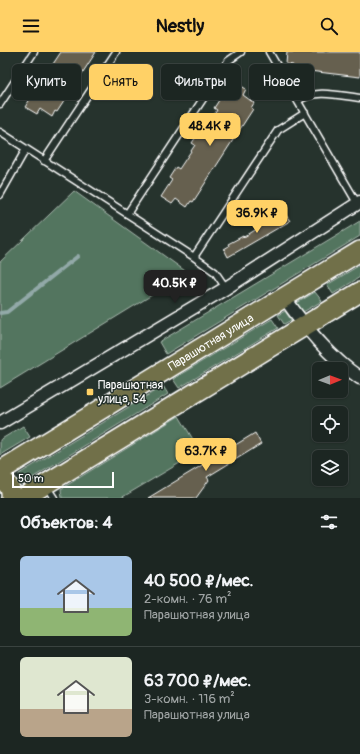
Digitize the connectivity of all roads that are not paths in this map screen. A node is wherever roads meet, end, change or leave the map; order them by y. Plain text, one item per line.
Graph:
1 (34, 52) edge
2 (116, 52) edge
3 (241, 52) edge
4 (269, 52) edge
5 (360, 98) edge
6 (298, 101) junction
7 (0, 104) edge
8 (305, 113) junction
9 (0, 132) edge
10 (26, 149) junction
11 (44, 161) junction
12 (0, 195) edge
13 (359, 202) edge
14 (127, 214) junction
15 (360, 251) edge
16 (194, 257) junction
17 (226, 288) junction
18 (360, 292) edge
19 (284, 298) junction
20 (304, 325) junction
21 (360, 378) edge
22 (0, 423) edge
23 (0, 471) edge
24 (0, 480) edge
25 (49, 491) edge
26 (11, 498) edge
27 (23, 498) edge

1 - 7 lane
2 - 11 lane
3 - 14 lane
4 - 6 lane
5 - 6 lane
6 - 8 lane
8 - 13 lane
8 - 16 lane
9 - 10 lane
10 - 11 lane
10 - 12 lane
11 - 14 lane
13 - 17 street
14 - 16 lane
15 - 19 main road, Парашютная улица
16 - 17 lane
17 - 22 street
18 - 20 main road
19 - 20 street
19 - 23 main road, Парашютная улица
20 - 21 street
20 - 25 main road
24 - 26 main road
25 - 27 main road

